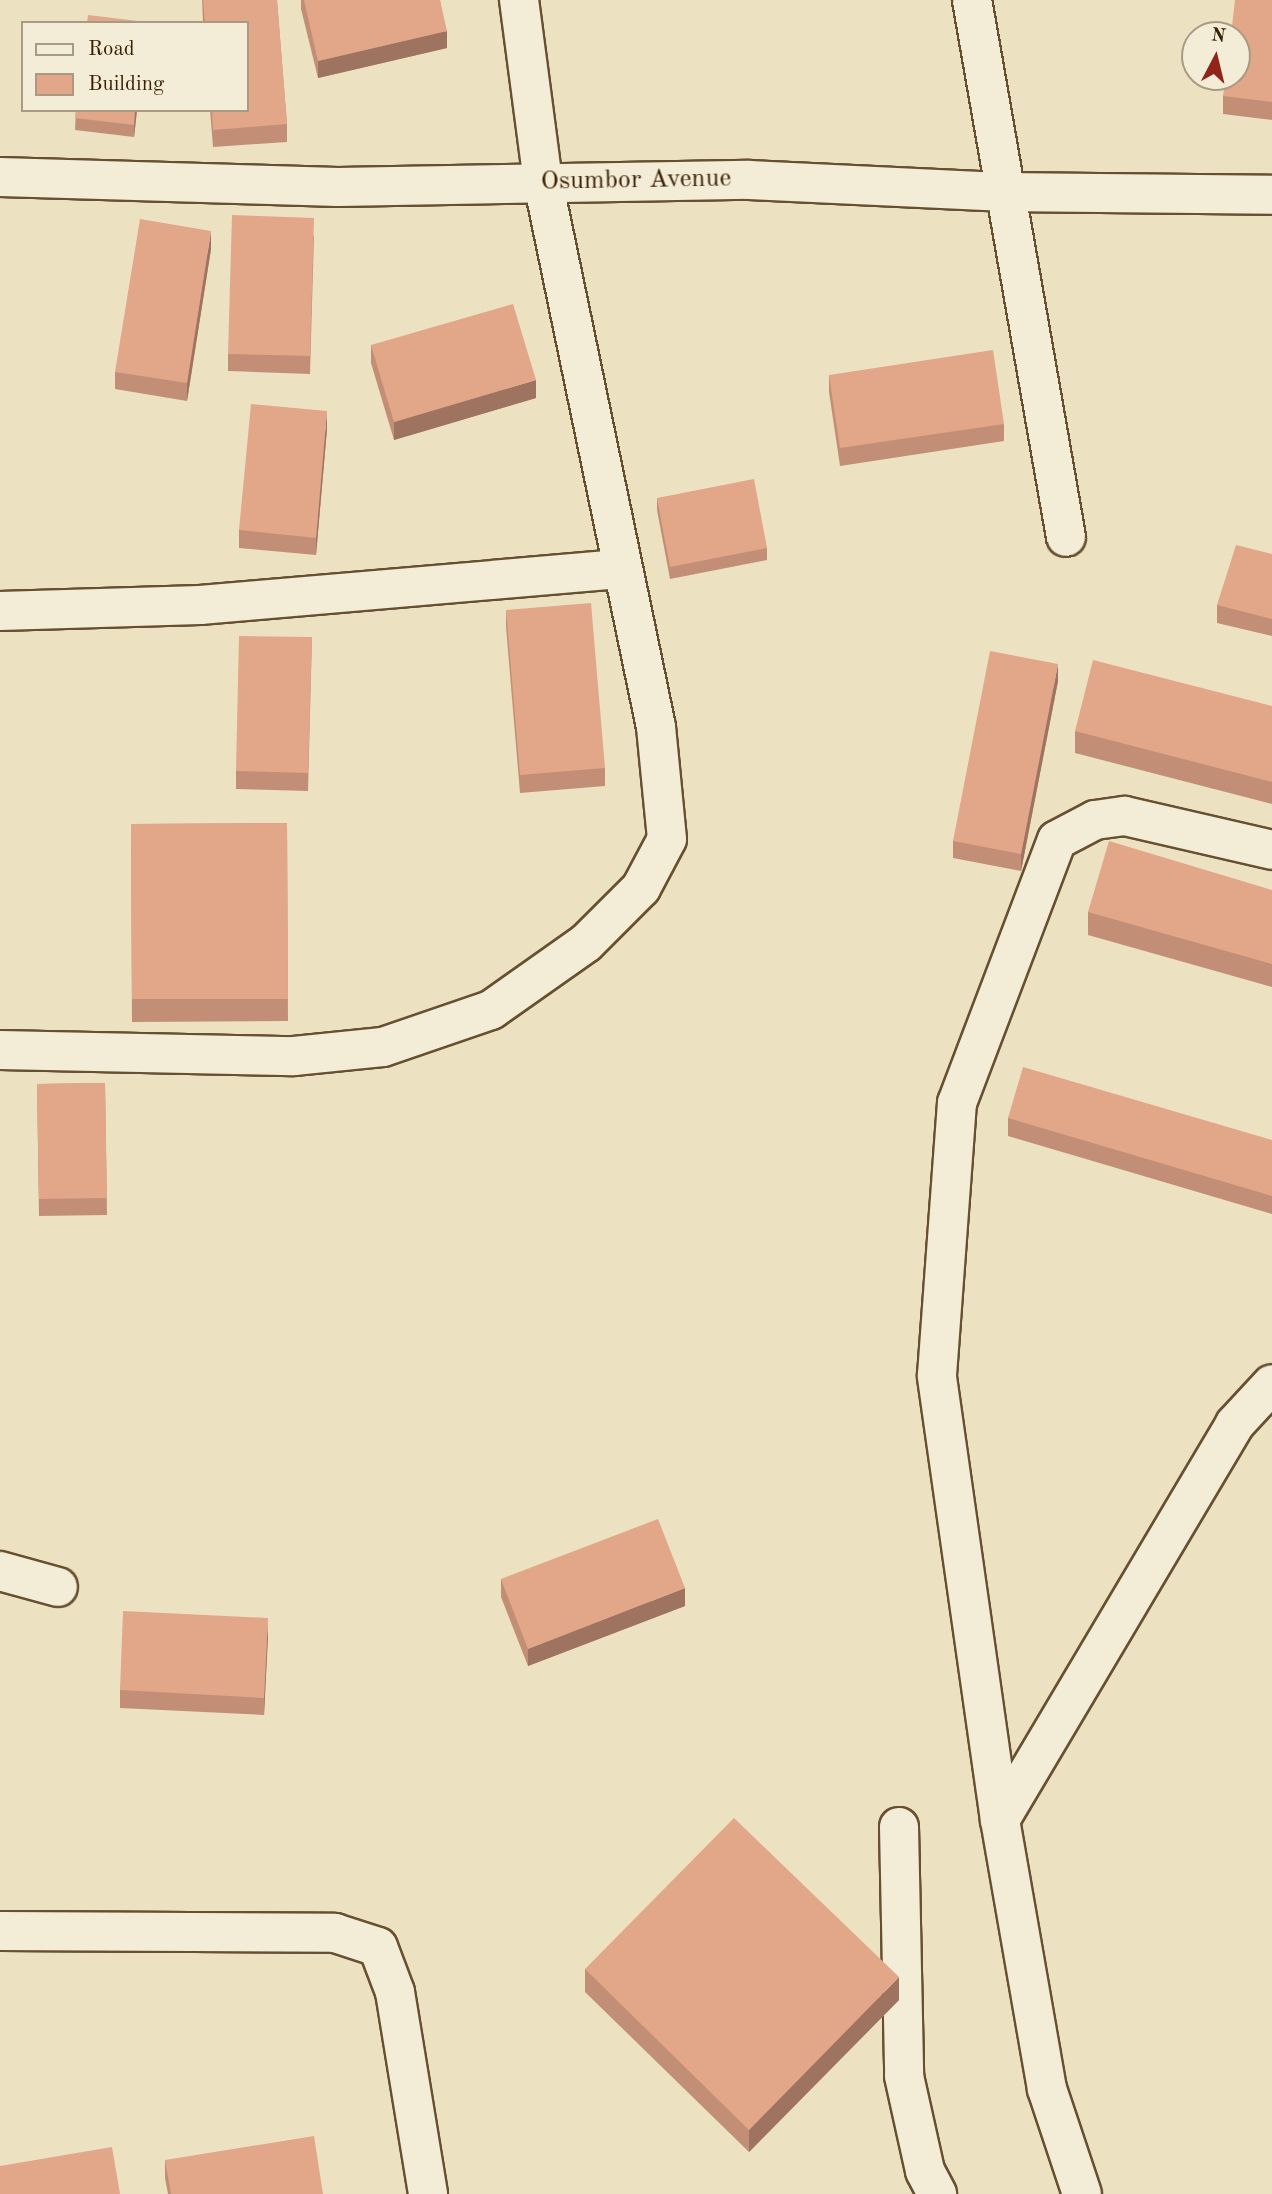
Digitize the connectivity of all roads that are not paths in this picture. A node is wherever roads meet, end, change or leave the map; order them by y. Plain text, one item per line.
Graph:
1 (520, 0) edge
2 (972, 0) edge
3 (0, 177) edge
4 (543, 182) junction
5 (1001, 192) junction
6 (1272, 195) edge
7 (1066, 537) dead end
8 (619, 569) junction
9 (0, 611) edge
10 (1272, 850) edge
11 (0, 1051) edge
12 (1272, 1384) edge
13 (0, 1571) edge
14 (58, 1587) dead end
15 (1000, 1820) junction
16 (899, 1827) dead end
17 (0, 1931) edge
18 (428, 2194) edge
19 (937, 2194) edge
20 (1082, 2194) edge

1 - 4 street
2 - 5 street
3 - 4 street, Osumbor Avenue
4 - 5 street, Osumbor Avenue
4 - 8 street
5 - 6 street, Osumbor Avenue
5 - 7 street
8 - 9 street
8 - 11 street
10 - 15 street
12 - 15 street
13 - 14 street
15 - 20 street
16 - 19 street
17 - 18 street

